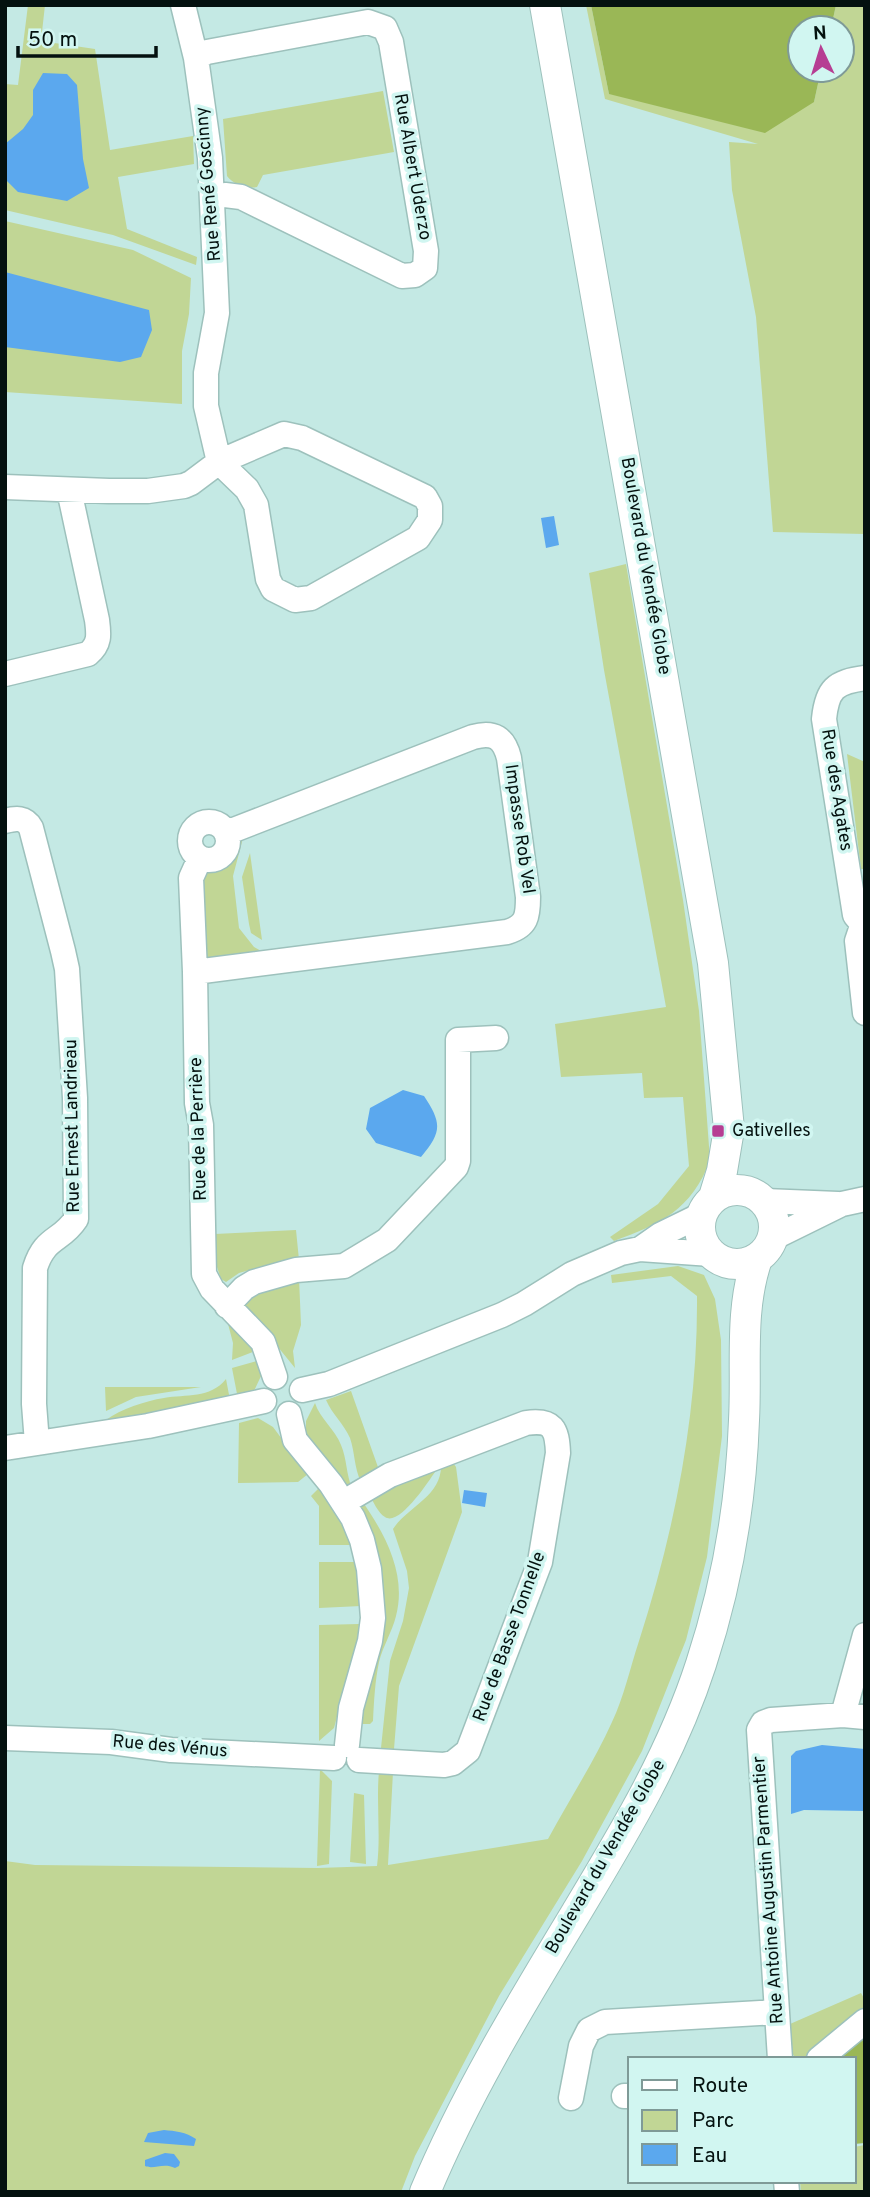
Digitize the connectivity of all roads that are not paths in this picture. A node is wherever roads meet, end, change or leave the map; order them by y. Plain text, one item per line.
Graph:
1 (183, 5) edge
2 (545, 5) edge
3 (196, 58) junction
4 (213, 197) junction
5 (219, 461) junction
6 (5, 487) edge
7 (69, 490) junction
8 (5, 674) edge
9 (865, 678) edge
10 (5, 821) edge
11 (200, 858) joint
12 (863, 926) edge
13 (195, 972) junction
14 (865, 1013) edge
15 (496, 1038) dead end
16 (729, 1129) junction
17 (760, 1197) junction
18 (853, 1201) edge
19 (707, 1206) junction
20 (765, 1248) junction
21 (640, 1249) junction
22 (715, 1257) junction
23 (227, 1306) junction
24 (744, 1335) junction
25 (275, 1377) junction
26 (302, 1390) junction
27 (264, 1401) junction
28 (289, 1414) junction
29 (37, 1443) junction
30 (5, 1448) edge
31 (344, 1502) junction
32 (865, 1635) edge
33 (854, 1716) edge
34 (5, 1738) edge
35 (347, 1748) junction
36 (777, 2012) junction
37 (865, 2021) edge
38 (780, 2057) edge
39 (821, 2057) edge
40 (571, 2098) dead end
41 (425, 2192) edge

1 - 3 street, Rue René Goscinny
2 - 16 main road, Boulevard du Vendée Globe
3 - 4 street, Rue René Goscinny
3 - 4 street, Rue Albert Uderzo
4 - 5 street, Rue René Goscinny
5 - 5 street
5 - 7 street
6 - 7 street
7 - 8 street
9 - 12 street, Rue des Agates
10 - 29 street, Rue Ernest Landrieau
11 - 13 street, Rue de la Perrière
11 - 13 street, Impasse Rob Vel
12 - 14 street, Rue des Agates
13 - 23 street, Rue de la Perrière
15 - 23 street
16 - 17 main road, Boulevard du Vendée Globe
16 - 19 main road, Boulevard du Vendée Globe
17 - 18 street
17 - 19 main road
17 - 20 main road
18 - 20 street
19 - 21 street
19 - 22 main road
20 - 22 main road
20 - 24 main road, Boulevard du Vendée Globe
21 - 22 street
21 - 26 street
22 - 24 main road, Boulevard du Vendée Globe
23 - 25 street, Rue de la Perrière
24 - 41 main road, Boulevard du Vendée Globe
25 - 26 street
25 - 27 street
26 - 28 street
27 - 28 street
27 - 29 street
28 - 31 street
29 - 30 street
31 - 35 street
31 - 35 street, Rue de Basse Tonnelle
32 - 33 street
33 - 36 street, Rue Antoine Augustin Parmentier
34 - 35 street, Rue des Vénus
36 - 38 street, Rue Antoine Augustin Parmentier
36 - 40 street
37 - 39 street

